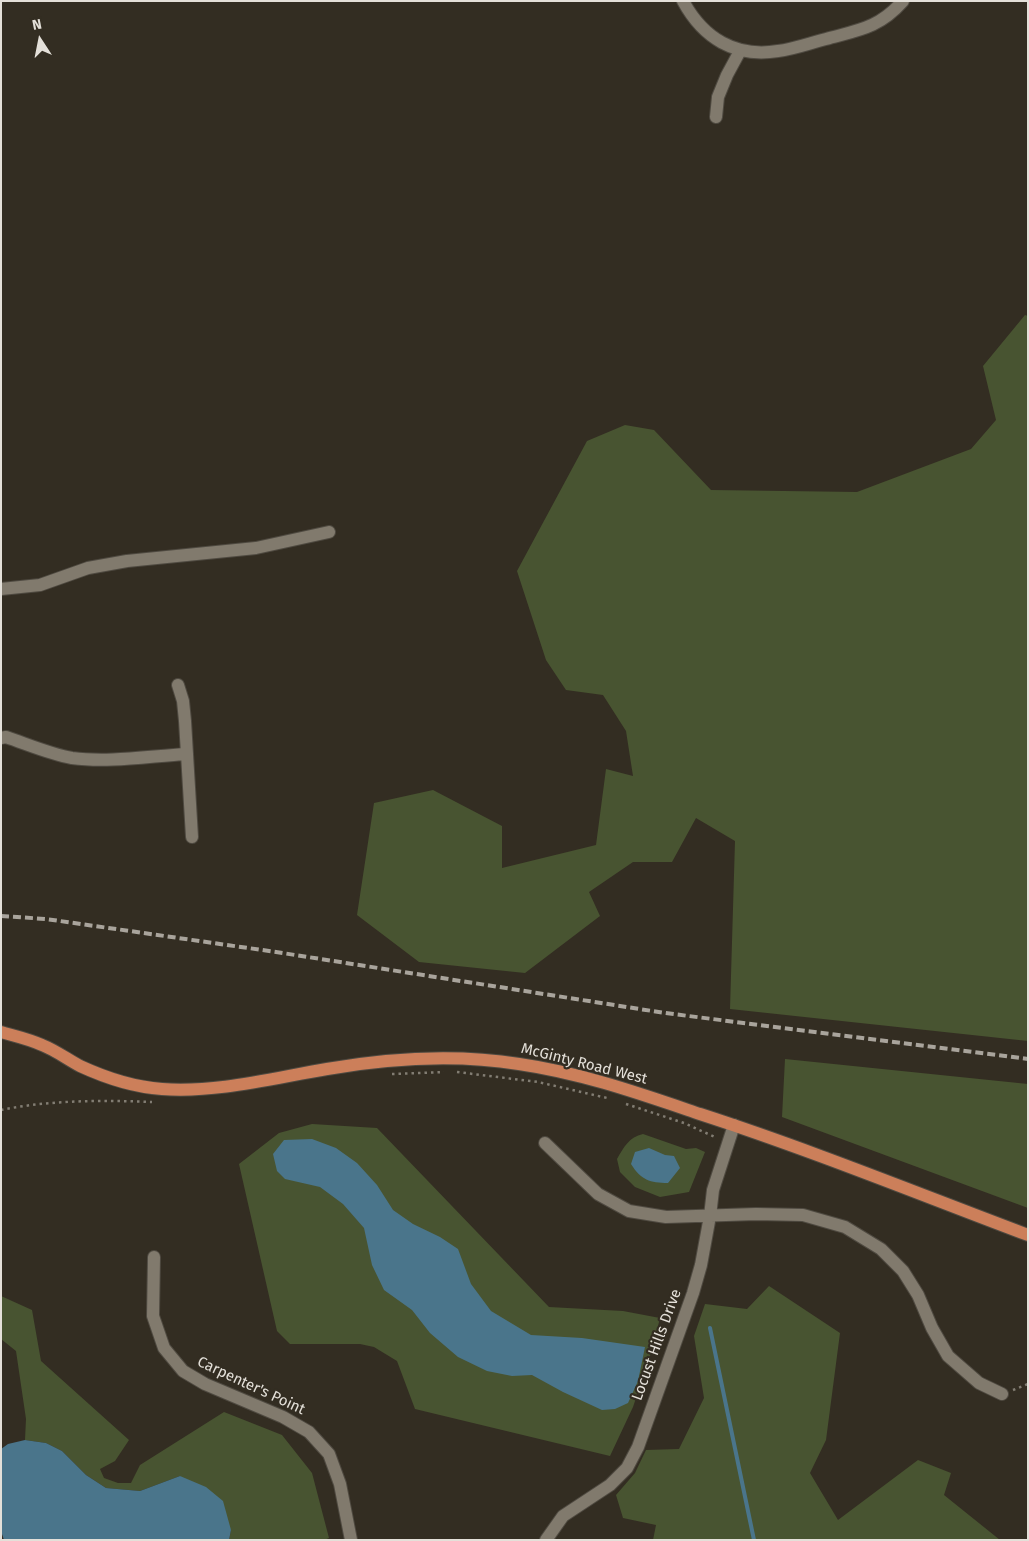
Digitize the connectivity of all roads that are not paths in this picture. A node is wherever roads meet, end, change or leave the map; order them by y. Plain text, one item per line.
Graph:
1 (683, 1) edge
2 (903, 1) edge
3 (740, 50) junction
4 (716, 116) dead end
5 (329, 532) dead end
6 (1, 589) edge
7 (178, 685) dead end
8 (1, 738) edge
9 (187, 754) junction
10 (192, 837) dead end
11 (1, 1032) edge
12 (734, 1125) junction
13 (544, 1143) dead end
14 (710, 1216) junction
15 (1028, 1235) edge
16 (154, 1257) dead end
17 (1002, 1394) road end
18 (351, 1540) edge
19 (546, 1540) edge

1 - 3 street
2 - 3 street
3 - 4 street
5 - 6 street
7 - 9 street
8 - 9 street
9 - 10 street
11 - 12 main road, McGinty Road West
12 - 14 street, Locust Hills Drive
12 - 15 main road, McGinty Road West
13 - 14 street
14 - 17 street
14 - 19 street, Locust Hills Drive
16 - 18 street, Carpenter's Point

